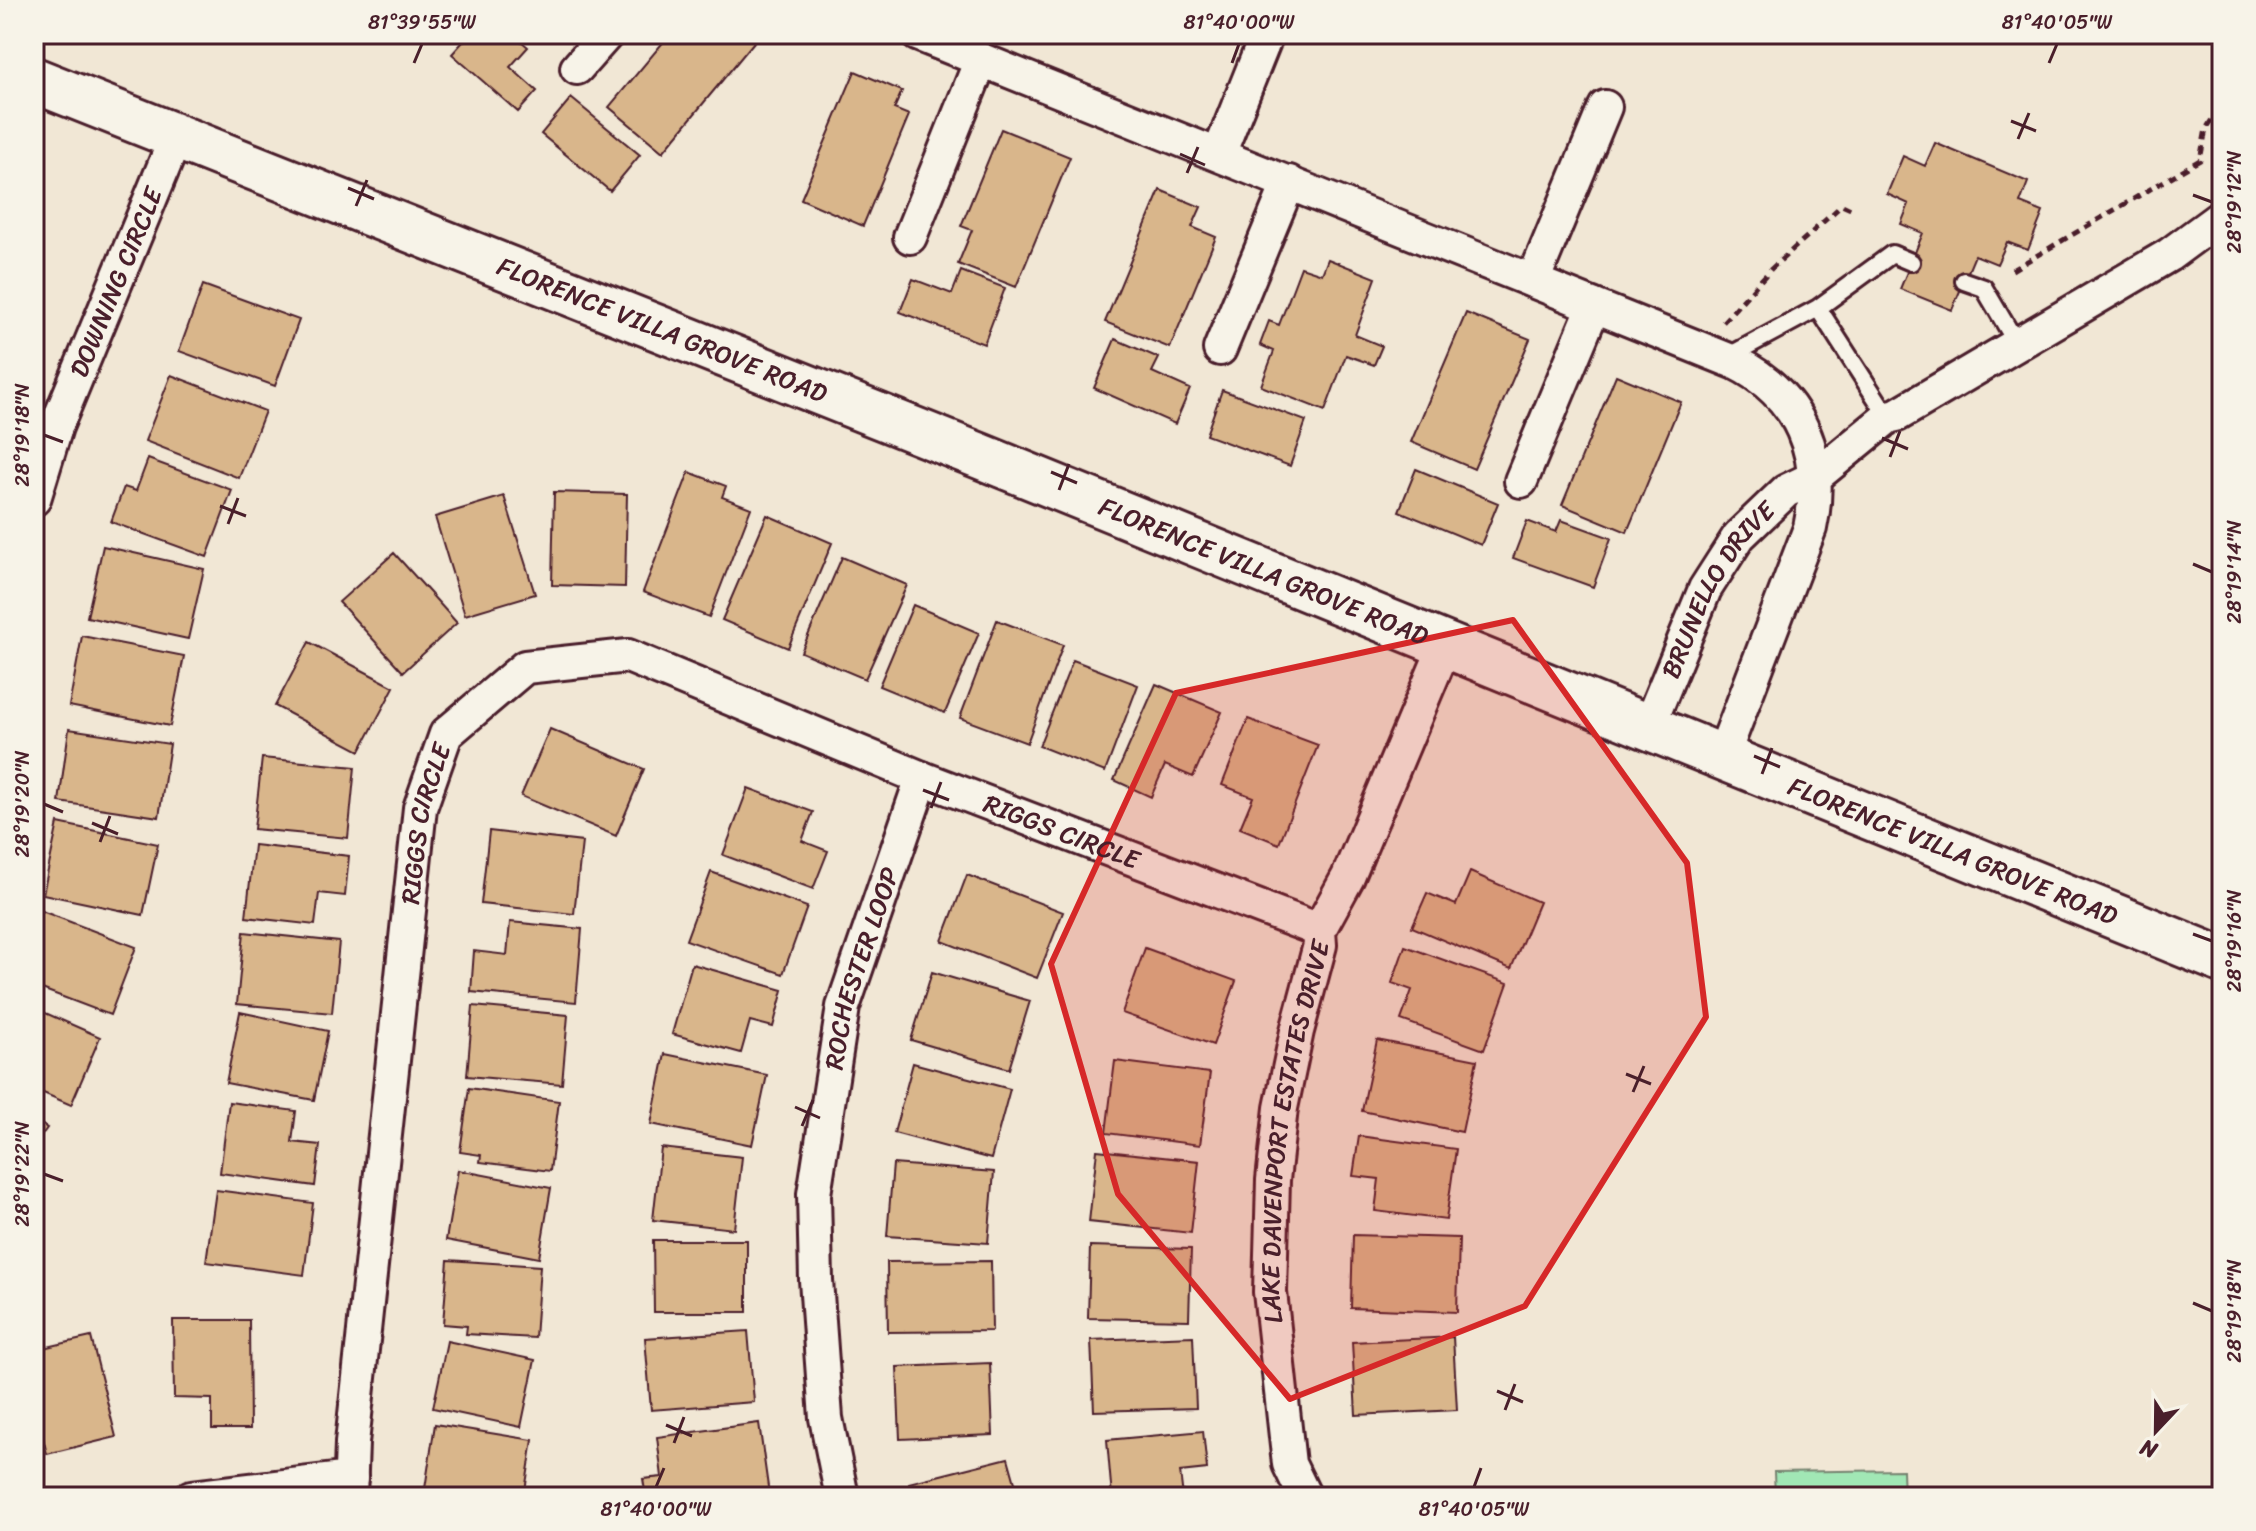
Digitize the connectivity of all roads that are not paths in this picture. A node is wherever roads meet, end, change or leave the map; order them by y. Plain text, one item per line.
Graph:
1 (607, 34) edge
2 (917, 34) edge
3 (1267, 34) edge
4 (981, 60) junction
5 (577, 68) dead end
6 (34, 80) edge
7 (1605, 107) dead end
8 (176, 137) junction
9 (1219, 154) junction
10 (1289, 182) junction
11 (2222, 216) edge
12 (910, 237) dead end
13 (1911, 262) dead end
14 (1533, 281) junction
15 (1964, 281) dead end
16 (1594, 306) junction
17 (1818, 308) junction
18 (2017, 344) junction
19 (1220, 349) dead end
20 (1725, 359) junction
21 (1888, 417) junction
22 (45, 423) edge
23 (1815, 477) junction
24 (1521, 481) dead end
25 (34, 499) edge
26 (1445, 646) junction
27 (1648, 728) junction
28 (1722, 758) junction
29 (922, 778) junction
30 (1319, 930) junction
31 (2222, 960) edge
32 (350, 1487) edge
33 (191, 1497) edge
34 (842, 1497) edge
35 (1305, 1497) edge

1 - 5 street
2 - 4 street, BRUNELLO DRIVE
3 - 9 street
4 - 9 street, BRUNELLO DRIVE
4 - 12 street
6 - 8 street, FLORENCE VILLA GROVE ROAD
7 - 14 street
8 - 22 street, DOWNING CIRCLE
8 - 26 street, FLORENCE VILLA GROVE ROAD
9 - 10 street, BRUNELLO DRIVE
10 - 14 street, BRUNELLO DRIVE
10 - 19 street
11 - 18 street
13 - 17 lane
14 - 16 street, BRUNELLO DRIVE
15 - 18 lane
16 - 20 street, BRUNELLO DRIVE
16 - 24 street
17 - 20 lane
17 - 21 lane
18 - 21 street
20 - 23 street, BRUNELLO DRIVE
21 - 23 street
22 - 25 street, DOWNING CIRCLE
23 - 27 street, BRUNELLO DRIVE
23 - 28 street, BRUNELLO DRIVE
26 - 27 street, FLORENCE VILLA GROVE ROAD
26 - 30 street, LAKE DAVENPORT ESTATES DRIVE
27 - 28 street, FLORENCE VILLA GROVE ROAD
28 - 31 street, FLORENCE VILLA GROVE ROAD
29 - 30 street, RIGGS CIRCLE
29 - 32 street, RIGGS CIRCLE
29 - 34 street, ROCHESTER LOOP
30 - 35 street, LAKE DAVENPORT ESTATES DRIVE
32 - 33 street, RIGGS CIRCLE

